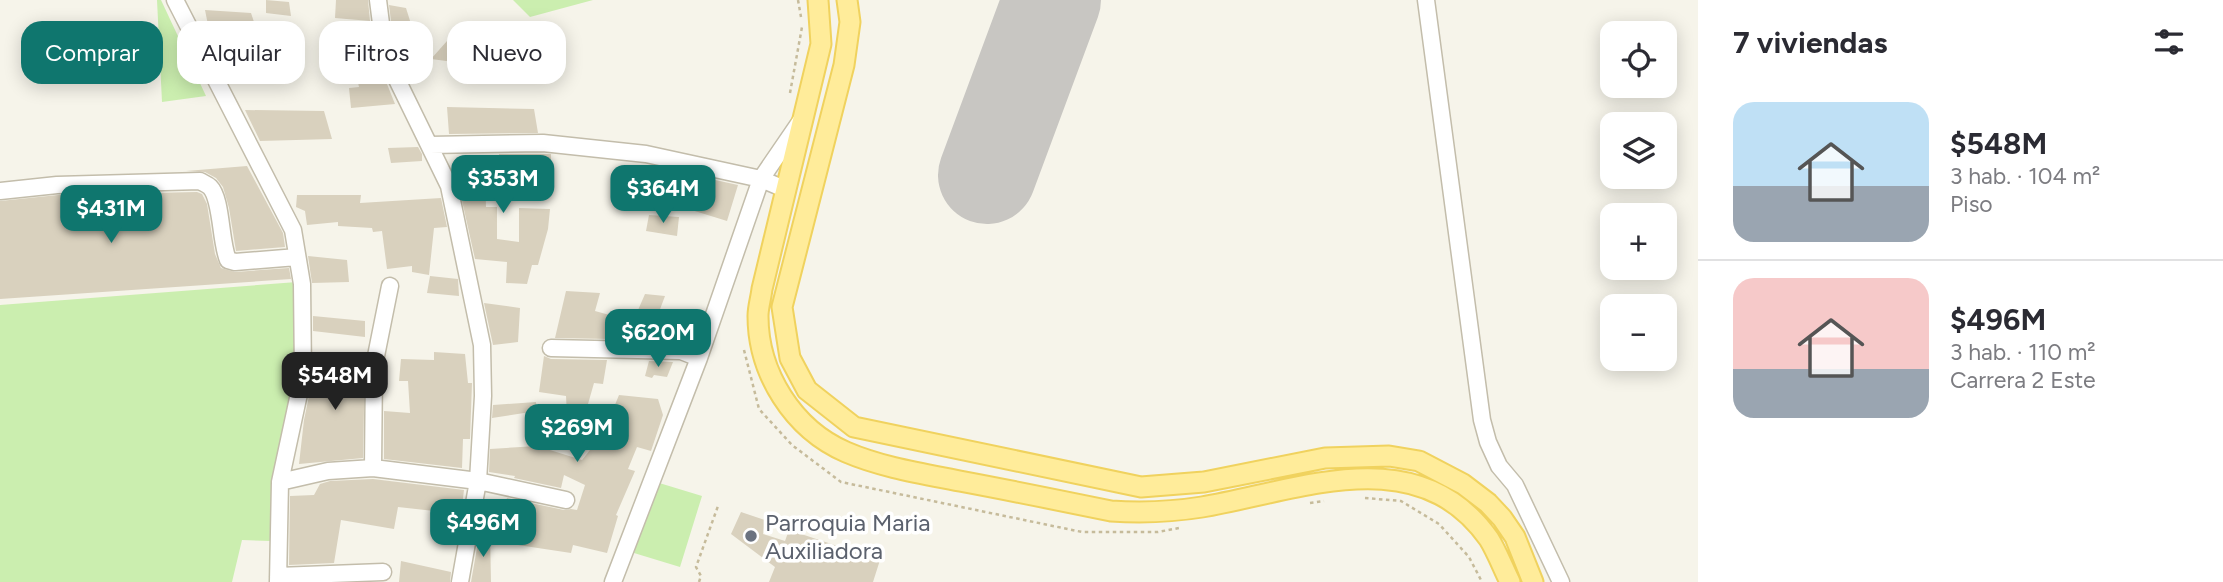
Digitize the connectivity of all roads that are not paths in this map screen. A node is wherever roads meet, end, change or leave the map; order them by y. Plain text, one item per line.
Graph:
1 (175, 0) edge
2 (378, 0) edge
3 (818, 0) edge
4 (847, 0) edge
5 (1426, 0) edge
6 (804, 116) junction
7 (430, 145) junction
8 (761, 179) junction
9 (787, 190) junction
10 (0, 191) edge
11 (297, 257) junction
12 (390, 286) dead end
13 (551, 348) dead end
14 (699, 358) junction
15 (373, 468) junction
16 (478, 481) junction
17 (280, 482) junction
18 (566, 500) dead end
19 (383, 572) dead end
20 (278, 579) edge
21 (460, 582) edge
22 (613, 582) edge
23 (1510, 582) edge
24 (1533, 582) edge
25 (1561, 582) edge

1 - 11 street
2 - 7 street
3 - 6 main road
4 - 24 main road
5 - 25 street
6 - 8 street
6 - 9 main road
7 - 8 street
7 - 16 street
8 - 9 street
8 - 14 street
9 - 23 main road
10 - 11 street
11 - 17 street
12 - 15 street
13 - 14 street
14 - 22 street
15 - 16 street
15 - 17 street
16 - 18 street
16 - 21 street
17 - 20 street
19 - 20 street

